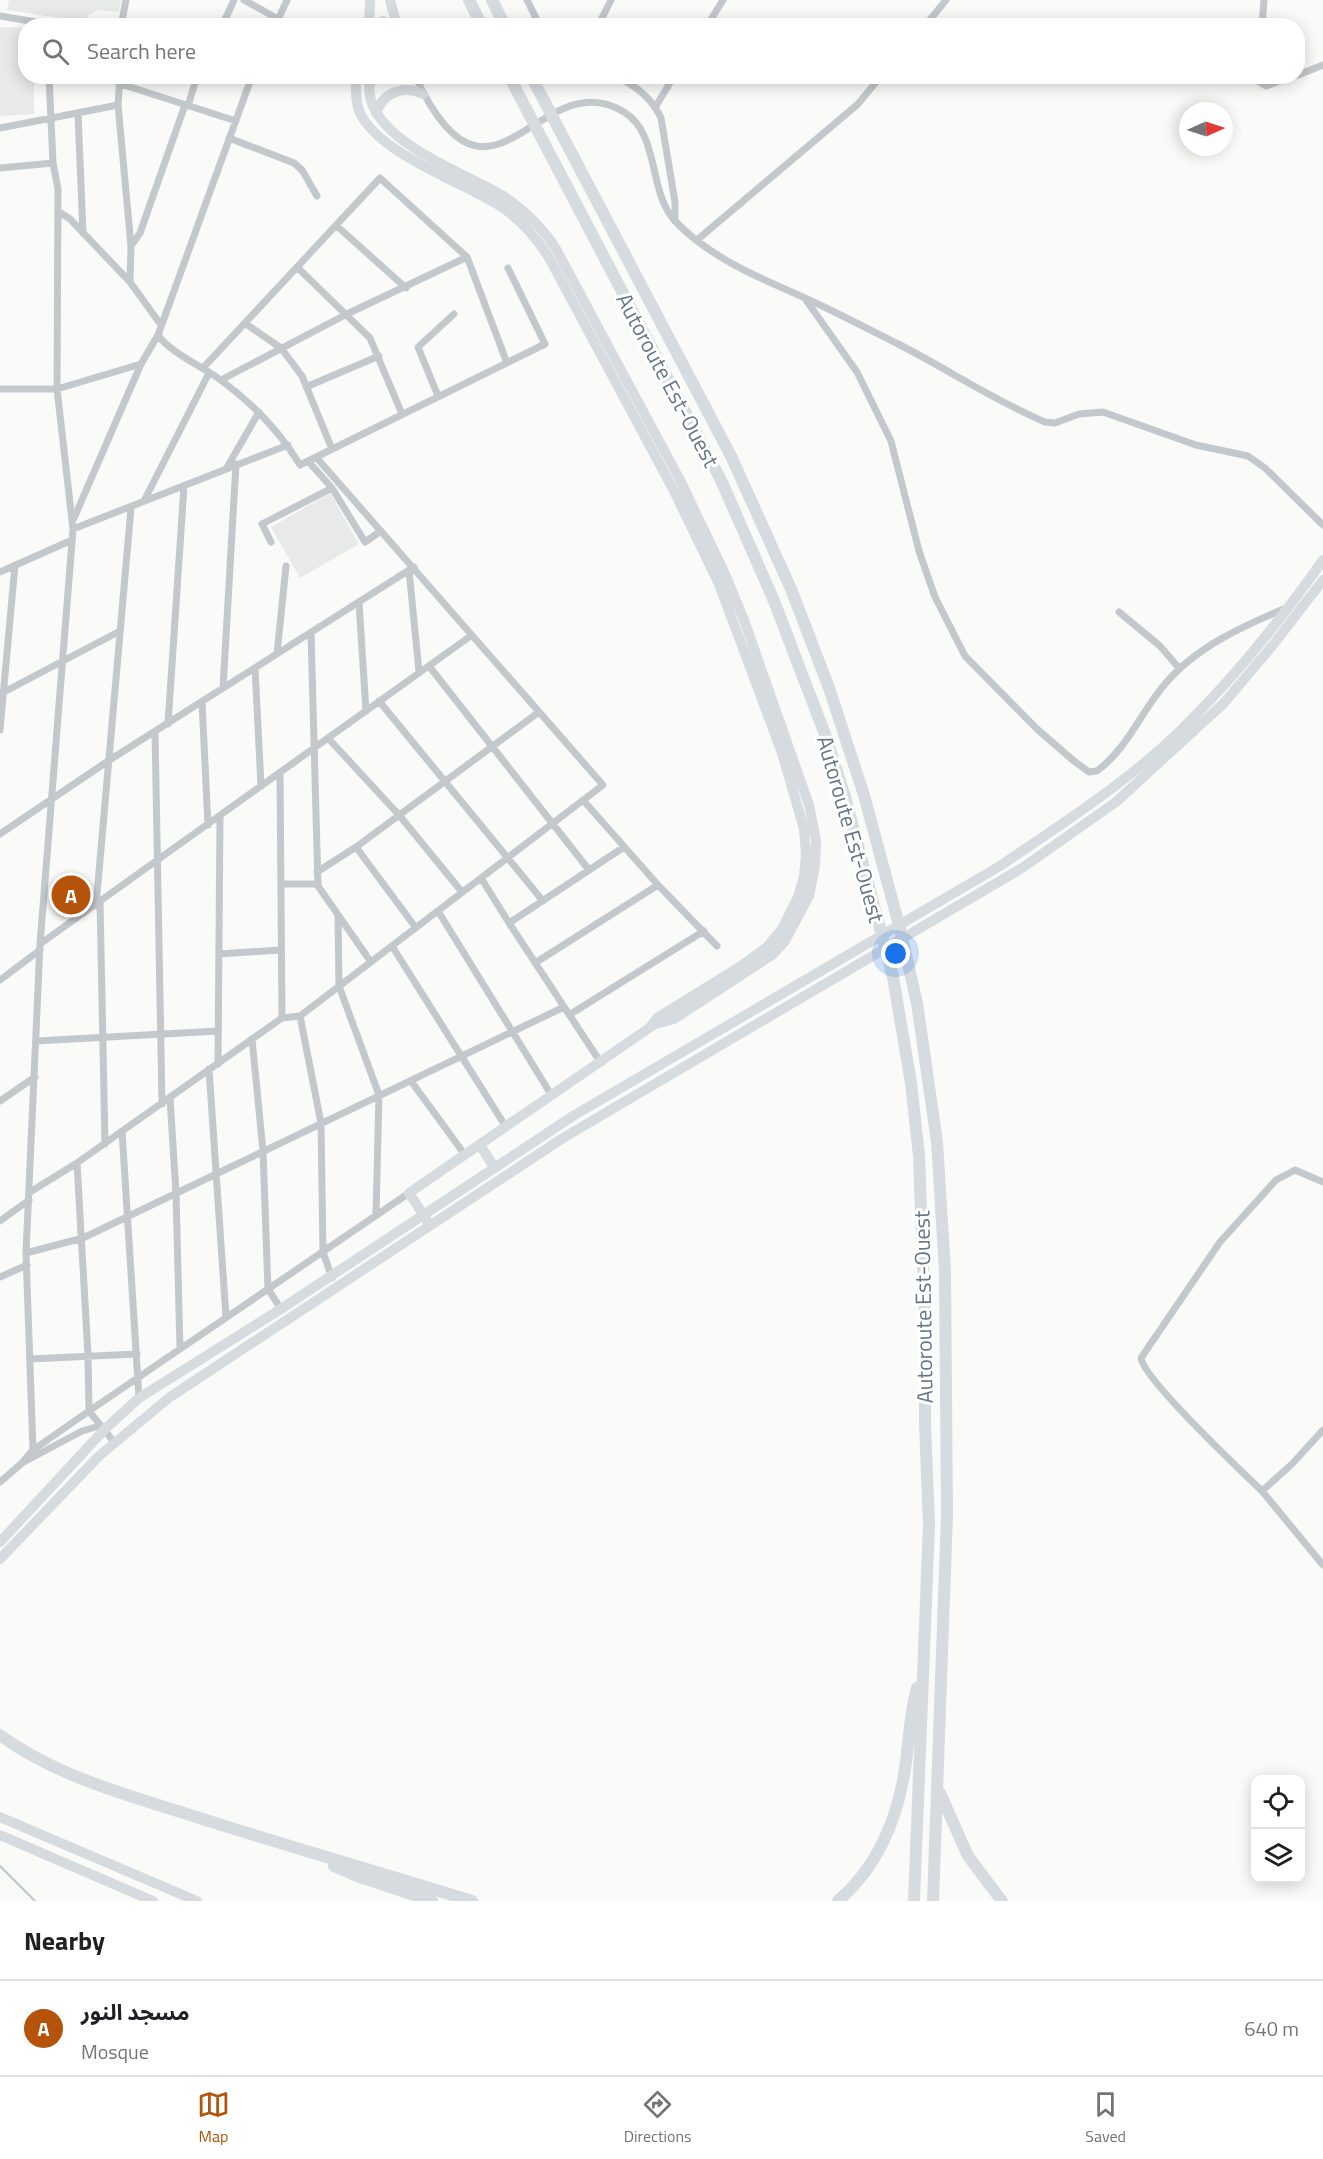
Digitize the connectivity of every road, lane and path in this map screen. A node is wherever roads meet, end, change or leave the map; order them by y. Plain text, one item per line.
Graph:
1 (126, 0) edge
2 (234, 0) edge
3 (244, 0) edge
4 (287, 0) edge
5 (370, 0) edge
6 (390, 0) edge
7 (469, 0) edge
8 (492, 0) edge
9 (526, 0) edge
10 (611, 0) edge
11 (723, 0) edge
12 (946, 0) edge
13 (1264, 0) edge
14 (0, 16) edge
15 (122, 18) edge
16 (226, 18) edge
17 (270, 18) edge
18 (278, 18) edge
19 (370, 18) edge
20 (394, 18) edge
21 (478, 18) edge
22 (501, 18) edge
23 (536, 18) edge
24 (602, 18) edge
25 (712, 18) edge
26 (931, 18) edge
27 (1263, 18) edge
28 (18, 19) edge
29 (1323, 65) edge
30 (1305, 72) edge
31 (49, 84) edge
32 (120, 84) edge
33 (131, 84) edge
34 (194, 84) edge
35 (249, 84) edge
36 (357, 84) edge
37 (370, 84) edge
38 (419, 84) edge
39 (513, 84) edge
40 (535, 84) edge
41 (628, 84) edge
42 (669, 84) edge
43 (874, 84) edge
44 (423, 94) junction
45 (118, 105) junction
46 (187, 105) junction
47 (656, 106) junction
48 (78, 113) junction
49 (376, 113) junction
50 (51, 119) junction
51 (236, 121) junction
52 (0, 128) edge
53 (229, 138) junction
54 (53, 163) junction
55 (0, 168) edge
56 (316, 196) dead end
57 (59, 212) junction
58 (675, 220) junction
59 (337, 226) junction
60 (83, 233) junction
61 (697, 240) junction
62 (131, 246) junction
63 (467, 257) junction
64 (298, 268) junction
65 (508, 268) dead end
66 (130, 282) junction
67 (406, 288) junction
68 (804, 298) junction
69 (347, 314) junction
70 (454, 314) dead end
71 (246, 324) junction
72 (161, 325) junction
73 (158, 336) junction
74 (281, 348) junction
75 (379, 356) junction
76 (507, 363) junction
77 (141, 364) junction
78 (206, 370) junction
79 (221, 380) junction
80 (306, 387) junction
81 (0, 389) edge
82 (57, 389) junction
83 (438, 396) junction
84 (259, 412) junction
85 (402, 414) junction
86 (288, 445) junction
87 (333, 448) junction
88 (316, 457) junction
89 (308, 461) junction
90 (236, 465) junction
91 (226, 469) junction
92 (184, 486) junction
93 (332, 488) junction
94 (145, 499) junction
95 (131, 508) junction
96 (73, 520) junction
97 (1323, 524) edge
98 (73, 529) junction
99 (381, 531) junction
100 (72, 540) junction
101 (271, 542) dead end
102 (1323, 560) edge
103 (15, 566) junction
104 (286, 566) dead end
105 (411, 568) junction
106 (0, 572) edge
107 (1323, 580) edge
108 (359, 602) junction
109 (1290, 607) junction
110 (1119, 612) dead end
111 (120, 631) junction
112 (310, 633) junction
113 (472, 634) junction
114 (277, 654) junction
115 (64, 659) junction
116 (429, 666) junction
117 (255, 668) junction
118 (1179, 668) junction
119 (420, 672) junction
120 (223, 688) junction
121 (2, 693) edge
122 (380, 701) junction
123 (202, 702) junction
124 (366, 711) junction
125 (539, 712) junction
126 (168, 724) junction
127 (0, 730) edge
128 (155, 732) junction
129 (328, 738) junction
130 (493, 746) junction
131 (314, 749) junction
132 (108, 761) junction
133 (280, 773) junction
134 (447, 780) junction
135 (261, 786) junction
136 (52, 798) junction
137 (583, 800) junction
138 (220, 816) junction
139 (399, 816) junction
140 (553, 823) junction
141 (208, 825) junction
142 (0, 834) edge
143 (356, 847) junction
144 (624, 847) junction
145 (508, 857) junction
146 (159, 860) junction
147 (590, 870) junction
148 (317, 872) junction
149 (481, 878) junction
150 (282, 884) junction
151 (318, 884) junction
152 (658, 885) junction
153 (462, 892) junction
154 (543, 901) junction
155 (98, 904) junction
156 (438, 911) junction
157 (338, 917) junction
158 (509, 923) junction
159 (416, 928) junction
160 (704, 931) junction
161 (392, 946) junction
162 (717, 946) dead end
163 (40, 947) junction
164 (280, 950) junction
165 (219, 954) junction
166 (851, 960) junction
167 (371, 962) junction
168 (535, 963) junction
169 (0, 980) edge
170 (339, 986) junction
171 (564, 1007) junction
172 (569, 1015) junction
173 (300, 1016) junction
174 (282, 1018) junction
175 (650, 1029) junction
176 (218, 1031) junction
177 (513, 1032) junction
178 (161, 1033) junction
179 (102, 1036) junction
180 (252, 1039) junction
181 (36, 1041) junction
182 (460, 1057) junction
183 (601, 1063) junction
184 (218, 1064) junction
185 (209, 1070) junction
186 (35, 1077) junction
187 (411, 1081) junction
188 (379, 1095) junction
189 (552, 1096) junction
190 (170, 1098) junction
191 (0, 1101) edge
192 (162, 1104) junction
193 (321, 1123) junction
194 (506, 1128) junction
195 (122, 1131) junction
196 (105, 1143) junction
197 (480, 1145) junction
198 (263, 1151) junction
199 (465, 1155) junction
200 (77, 1163) junction
201 (494, 1167) junction
202 (216, 1174) junction
203 (1323, 1182) edge
204 (30, 1192) junction
205 (176, 1193) junction
206 (409, 1193) junction
207 (29, 1200) junction
208 (423, 1214) junction
209 (376, 1215) junction
210 (128, 1216) junction
211 (0, 1221) edge
212 (430, 1225) junction
213 (83, 1238) junction
214 (323, 1252) junction
215 (27, 1253) junction
216 (27, 1265) junction
217 (332, 1276) junction
218 (0, 1278) edge
219 (268, 1288) junction
220 (336, 1289) junction
221 (281, 1309) junction
222 (226, 1317) junction
223 (260, 1322) junction
224 (267, 1333) junction
225 (180, 1349) junction
226 (136, 1354) junction
227 (88, 1355) junction
228 (30, 1359) junction
229 (136, 1378) junction
230 (139, 1398) junction
231 (89, 1411) junction
232 (101, 1428) junction
233 (1323, 1430) edge
234 (114, 1442) junction
235 (33, 1450) junction
236 (21, 1463) junction
237 (0, 1482) edge
238 (1262, 1491) junction
239 (0, 1542) edge
240 (0, 1559) edge
241 (1323, 1565) edge
242 (923, 1667) junction
243 (0, 1735) edge
244 (938, 1786) junction
245 (0, 1817) edge
246 (0, 1835) edge
247 (311, 1855) junction
248 (153, 1901) edge
249 (197, 1901) edge
250 (432, 1901) edge
251 (472, 1901) edge
252 (838, 1901) edge
253 (914, 1901) edge
254 (933, 1901) edge
255 (1002, 1901) edge

1 - 15 street
2 - 16 street
3 - 17 street
4 - 18 street
5 - 19 main road
6 - 20 main road
7 - 21 highway
8 - 22 highway
9 - 23 street
10 - 24 street
11 - 25 street
12 - 26 street
13 - 27 street
14 - 28 street
29 - 30 street
31 - 50 street
32 - 45 street
33 - 46 street
34 - 46 street
35 - 51 street
36 - 175 main road
37 - 49 main road
38 - 44 street
39 - 242 highway, Autoroute Est-Ouest
40 - 244 highway, Autoroute Est-Ouest
41 - 47 street
42 - 47 street
43 - 61 street
44 - 49 main road
44 - 58 street
45 - 48 street
45 - 62 street
46 - 51 street
46 - 62 street
47 - 58 street
48 - 50 street
48 - 60 street
49 - 175 main road
50 - 52 street
50 - 54 street
51 - 53 street
53 - 56 street
53 - 72 street
54 - 55 street
54 - 57 street
57 - 60 street
57 - 82 street
58 - 61 street
59 - 63 street
59 - 64 street
59 - 67 street
60 - 66 street
61 - 68 street
62 - 66 street
63 - 67 street
63 - 76 street
64 - 69 street
64 - 71 street
65 - 76 street
66 - 72 street
67 - 69 street
68 - 97 street
68 - 118 street
69 - 74 street
69 - 75 street
70 - 83 street
71 - 74 street
71 - 78 street
72 - 73 street
73 - 77 street
73 - 78 street
74 - 79 street
74 - 80 street
75 - 80 street
75 - 85 street
76 - 83 street
77 - 82 street
77 - 96 street
78 - 79 street
78 - 94 street
79 - 84 street
80 - 87 street
81 - 82 street
82 - 96 street
83 - 85 street
84 - 86 street
84 - 91 street
85 - 87 street
86 - 89 street
86 - 90 street
87 - 88 street
88 - 89 street
88 - 99 street
89 - 93 street
90 - 91 street
90 - 120 street
91 - 92 street
92 - 94 street
92 - 126 street
93 - 99 street
93 - 101 street
94 - 95 street
95 - 98 street
95 - 111 street
96 - 98 street
98 - 100 street
99 - 105 street
100 - 103 street
100 - 115 street
102 - 109 main road
103 - 106 street
103 - 121 street
104 - 114 street
105 - 108 street
105 - 113 street
105 - 119 street
107 - 166 main road
108 - 112 street
108 - 124 street
109 - 118 street
109 - 166 main road
110 - 118 street
111 - 115 street
111 - 132 street
112 - 114 street
112 - 131 street
113 - 116 street
113 - 125 street
114 - 117 street
115 - 121 street
115 - 136 street
116 - 119 street
116 - 130 street
117 - 120 street
117 - 135 street
119 - 122 street
120 - 123 street
121 - 127 street
122 - 124 street
122 - 134 street
123 - 126 street
123 - 141 street
124 - 129 street
125 - 130 street
125 - 137 street
126 - 128 street
128 - 132 street
128 - 146 street
129 - 131 street
129 - 139 street
130 - 134 street
130 - 140 street
131 - 133 street
131 - 148 street
132 - 136 street
132 - 155 street
133 - 135 street
133 - 150 street
134 - 139 street
134 - 145 street
135 - 138 street
136 - 142 street
136 - 163 street
137 - 140 street
137 - 144 street
138 - 141 street
138 - 165 street
139 - 143 street
139 - 153 street
140 - 145 street
140 - 147 street
141 - 146 street
143 - 148 street
143 - 159 street
144 - 147 street
144 - 152 street
145 - 149 street
145 - 154 street
146 - 155 street
146 - 178 street
147 - 154 street
148 - 151 street
149 - 153 street
149 - 158 street
150 - 151 street
150 - 164 street
151 - 157 street
152 - 160 street
152 - 168 street
153 - 156 street
154 - 158 street
155 - 163 street
155 - 179 street
156 - 159 street
156 - 177 street
157 - 167 street
157 - 170 street
158 - 168 street
159 - 161 street
160 - 162 street
160 - 172 street
161 - 167 street
161 - 182 street
163 - 169 street
163 - 181 street
164 - 165 street
164 - 174 street
165 - 176 street
166 - 201 main road
166 - 212 main road
167 - 170 street
168 - 171 street
170 - 173 street
170 - 188 street
171 - 172 street
171 - 177 street
172 - 183 street
173 - 174 street
173 - 193 street
174 - 180 street
175 - 183 main road
176 - 178 street
176 - 184 street
177 - 182 street
177 - 189 street
178 - 179 street
178 - 192 street
179 - 181 street
179 - 196 street
180 - 184 street
180 - 198 street
181 - 186 street
182 - 187 street
182 - 194 street
183 - 189 main road
184 - 185 street
185 - 190 street
185 - 202 street
186 - 191 street
186 - 204 street
187 - 188 street
187 - 199 street
188 - 193 street
188 - 209 street
189 - 194 main road
190 - 192 street
190 - 205 street
192 - 195 street
193 - 198 street
193 - 214 street
194 - 197 main road
195 - 196 street
195 - 210 street
196 - 200 street
197 - 199 main road
197 - 201 main road
198 - 202 street
198 - 219 street
199 - 206 main road
200 - 204 street
200 - 213 street
201 - 208 main road
202 - 205 street
202 - 222 street
203 - 238 street
204 - 207 street
205 - 210 street
205 - 225 street
206 - 208 main road
206 - 209 street
207 - 211 street
207 - 215 street
208 - 212 main road
208 - 217 main road
209 - 214 street
210 - 213 street
210 - 226 street
212 - 220 main road
213 - 215 street
213 - 227 street
214 - 217 street
214 - 219 street
215 - 216 street
216 - 218 street
216 - 228 street
217 - 220 street
217 - 221 main road
219 - 221 street
219 - 222 street
220 - 224 main road
221 - 223 main road
222 - 225 street
223 - 224 main road
223 - 230 main road
224 - 234 main road
225 - 229 street
226 - 227 street
226 - 229 street
227 - 228 street
227 - 231 street
228 - 235 street
229 - 230 street
229 - 231 street
230 - 232 main road
231 - 232 street
231 - 235 street
232 - 234 street
232 - 236 street
232 - 239 main road
233 - 238 street
234 - 240 main road
235 - 236 street
236 - 237 street
238 - 241 street
242 - 252 highway
242 - 253 highway, Autoroute Est-Ouest
243 - 247 highway
244 - 254 highway, Autoroute Est-Ouest
244 - 255 highway
245 - 249 main road
246 - 248 main road
247 - 250 highway
247 - 251 highway

